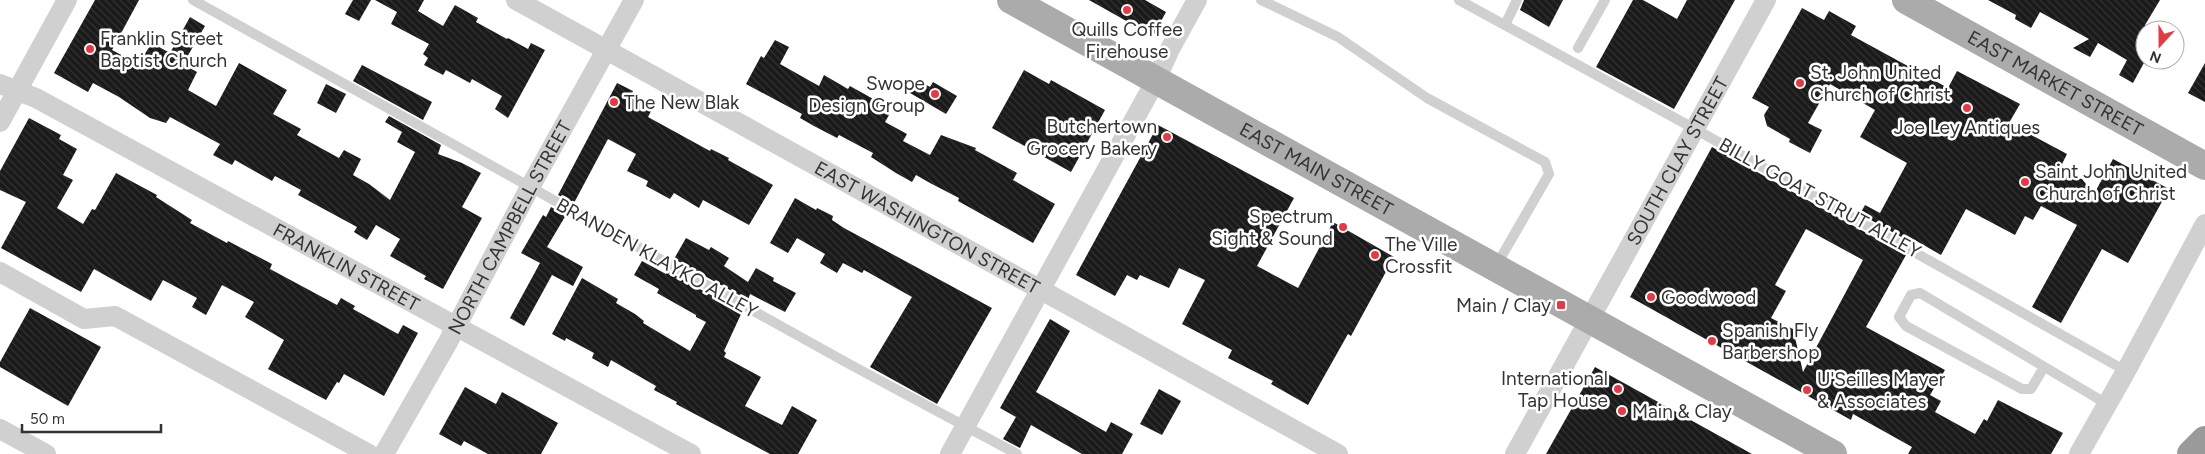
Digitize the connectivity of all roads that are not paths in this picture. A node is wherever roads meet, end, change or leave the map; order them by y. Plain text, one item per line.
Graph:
1 (68, 0) edge
2 (193, 0) edge
3 (516, 0) edge
4 (634, 0) edge
5 (1010, 0) edge
6 (1197, 0) edge
7 (1261, 0) edge
8 (1459, 0) edge
9 (1517, 0) edge
10 (1606, 0) edge
11 (1766, 0) edge
12 (1906, 0) edge
13 (1505, 25) junction
14 (1578, 48) dead end
15 (606, 50) junction
16 (1156, 80) junction
17 (9, 87) edge
18 (0, 122) edge
19 (1695, 129) junction
20 (2205, 166) edge
21 (530, 187) junction
22 (2205, 224) edge
23 (1495, 268) junction
24 (0, 272) edge
25 (1041, 289) junction
26 (1589, 321) junction
27 (456, 327) junction
28 (2044, 367) junction
29 (2126, 370) junction
30 (2107, 404) junction
31 (965, 426) junction
32 (0, 429) edge
33 (2205, 440) edge
34 (46, 454) edge
35 (369, 454) edge
36 (384, 454) edge
37 (691, 454) edge
38 (950, 454) edge
39 (1017, 454) edge
40 (1338, 454) edge
41 (1515, 454) edge
42 (1832, 454) edge
43 (2079, 454) edge
44 (2191, 454) edge

1 - 17 street
2 - 21 lane, BRANDEN KLAYKO ALLEY
3 - 15 street, EAST WASHINGTON STREET
4 - 15 street, NORTH CAMPBELL STREET
5 - 16 main road, EAST MAIN STREET
6 - 16 street
7 - 23 lane
8 - 13 lane, BILLY GOAT STRUT ALLEY
9 - 13 lane
10 - 14 lane
11 - 19 street, SOUTH CLAY STREET
12 - 20 main road, EAST MARKET STREET
13 - 19 lane, BILLY GOAT STRUT ALLEY
15 - 21 street, NORTH CAMPBELL STREET
15 - 25 street, EAST WASHINGTON STREET
16 - 23 main road, EAST MAIN STREET
16 - 25 street
17 - 18 street
17 - 27 street, FRANKLIN STREET
19 - 26 street, SOUTH CLAY STREET
19 - 29 lane, BILLY GOAT STRUT ALLEY
21 - 27 street, NORTH CAMPBELL STREET
21 - 31 lane, BRANDEN KLAYKO ALLEY
22 - 29 street
23 - 26 main road, EAST MAIN STREET
24 - 35 street
25 - 31 street
25 - 40 street, EAST WASHINGTON STREET
26 - 41 street, SOUTH CLAY STREET
26 - 42 main road, EAST MAIN STREET
27 - 36 street, NORTH CAMPBELL STREET
27 - 37 street, FRANKLIN STREET
28 - 28 lane
28 - 30 lane
29 - 30 street
30 - 43 street
31 - 38 street
31 - 39 lane, BRANDEN KLAYKO ALLEY
32 - 34 street
33 - 44 highway

